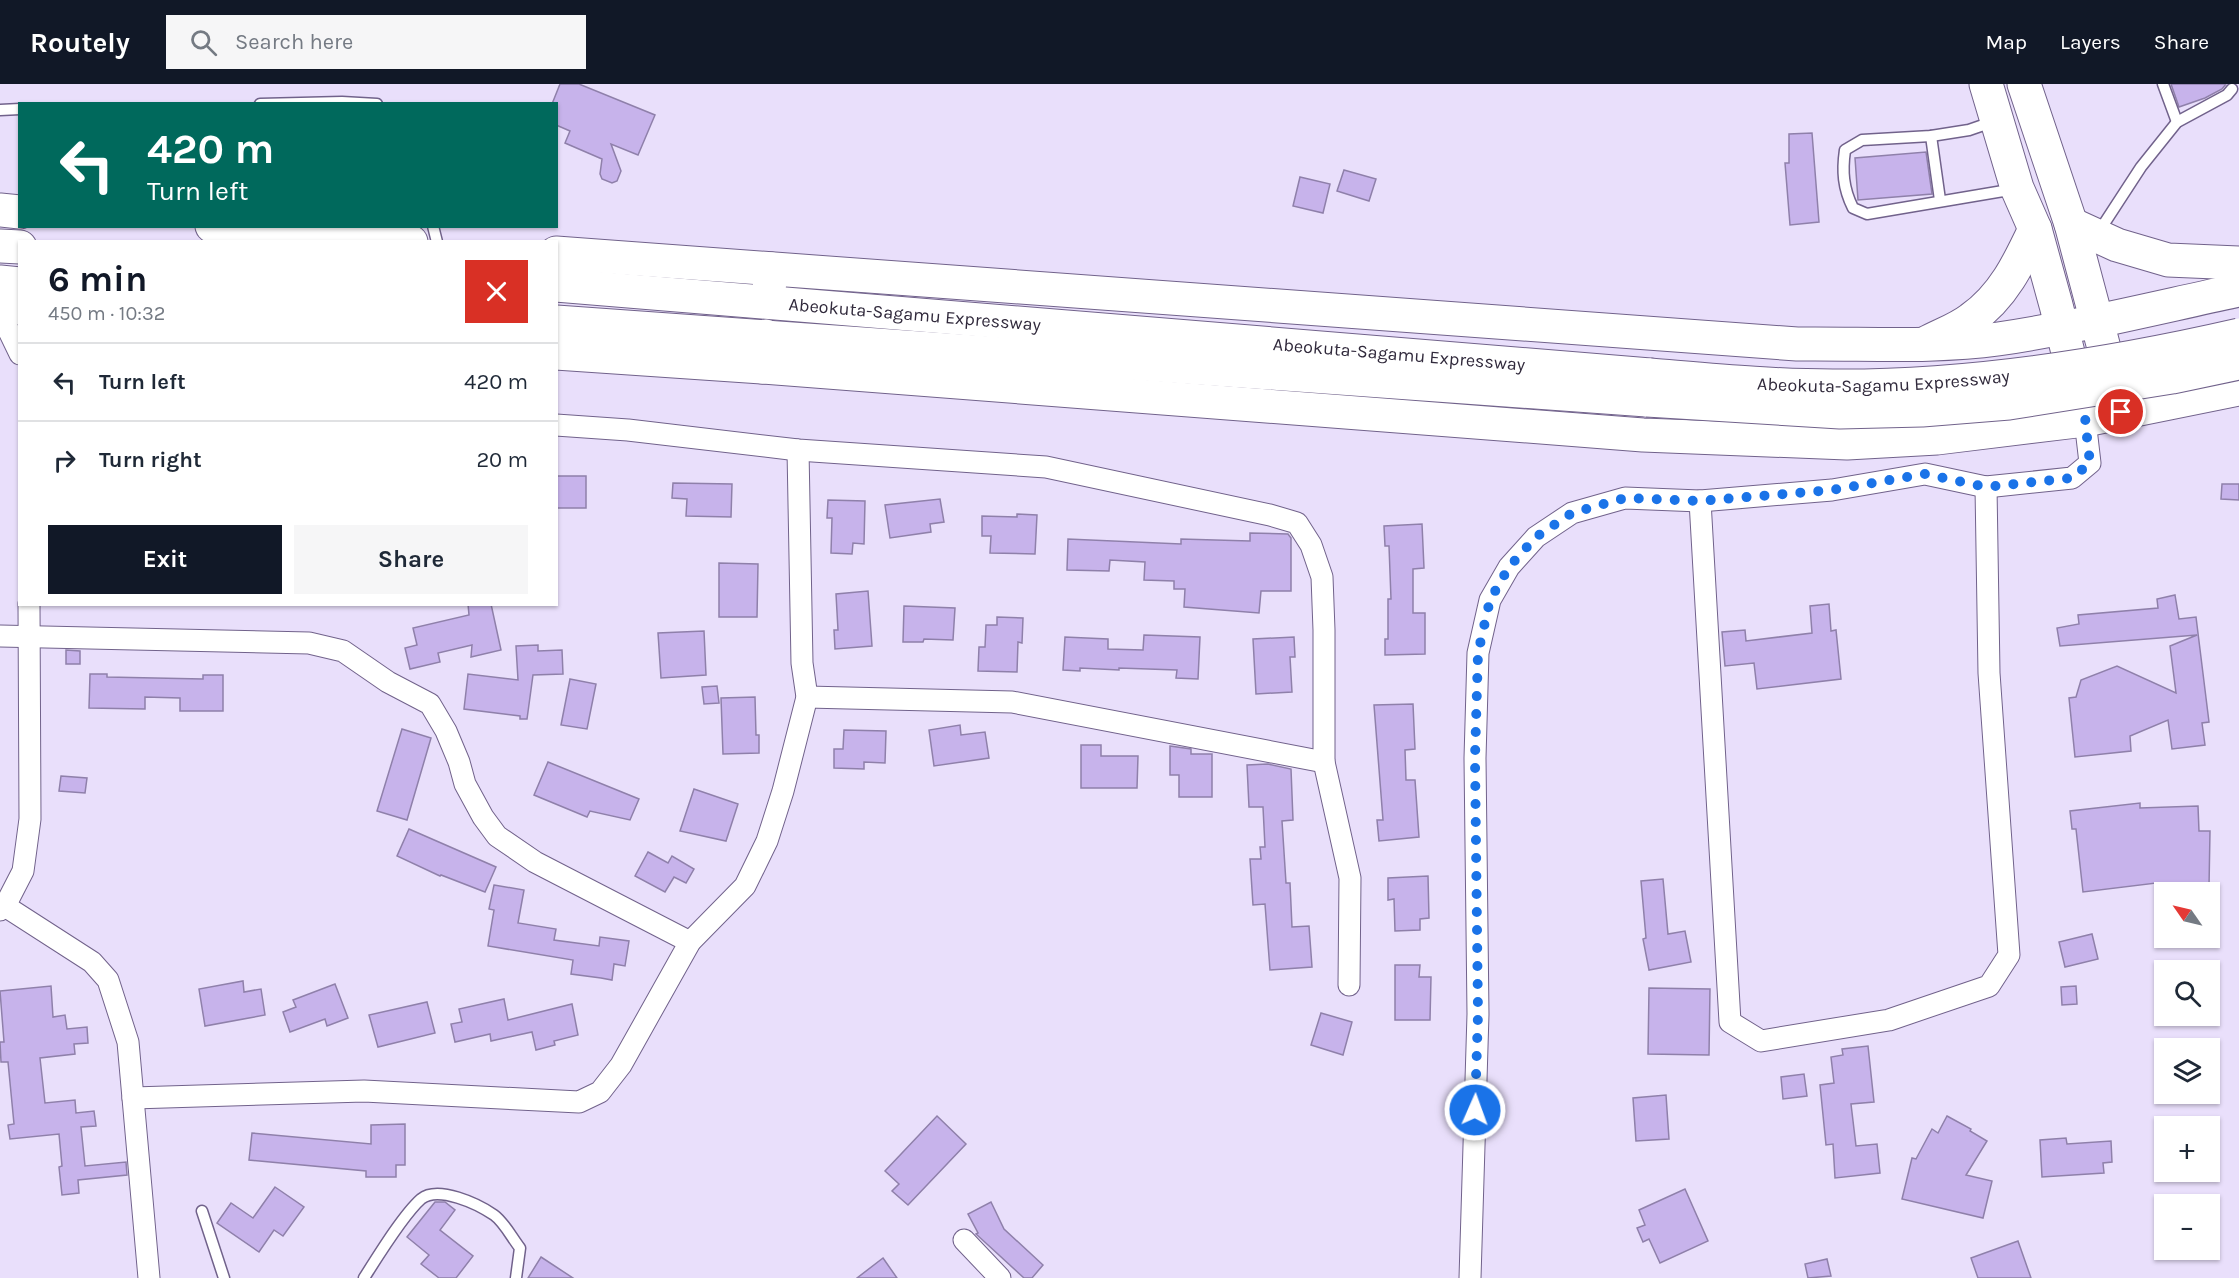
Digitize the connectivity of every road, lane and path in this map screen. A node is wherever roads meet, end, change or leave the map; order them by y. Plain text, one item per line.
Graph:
1 (1986, 84) edge
2 (2024, 84) edge
3 (2163, 84) edge
4 (2232, 89) dead end
5 (18, 109) edge
6 (0, 110) edge
7 (1998, 120) junction
8 (2177, 122) junction
9 (1931, 136) junction
10 (2017, 188) junction
11 (1940, 200) junction
12 (0, 210) edge
13 (18, 212) edge
14 (237, 228) edge
15 (2035, 229) junction
16 (2084, 230) junction
17 (386, 240) edge
18 (0, 246) edge
19 (18, 247) edge
20 (558, 253) edge
21 (2239, 263) edge
22 (771, 269) junction
23 (0, 282) edge
24 (18, 284) edge
25 (558, 285) edge
26 (2239, 290) edge
27 (768, 301) junction
28 (0, 306) edge
29 (18, 308) edge
30 (0, 320) edge
31 (2097, 320) junction
32 (558, 322) edge
33 (2062, 327) junction
34 (2239, 335) edge
35 (1926, 343) junction
36 (18, 350) edge
37 (764, 351) junction
38 (558, 353) edge
39 (2239, 363) edge
40 (1649, 388) junction
41 (2239, 389) edge
42 (2121, 412) junction
43 (2085, 420) junction
44 (558, 425) edge
45 (798, 450) junction
46 (1986, 487) junction
47 (1700, 501) junction
48 (29, 606) edge
49 (0, 636) edge
50 (30, 636) junction
51 (807, 697) junction
52 (1324, 762) junction
53 (2, 908) edge
54 (690, 942) junction
55 (1349, 985) dead end
56 (134, 1098) junction
57 (201, 1211) dead end
58 (964, 1240) dead end
59 (149, 1278) edge
60 (224, 1278) edge
61 (364, 1278) edge
62 (516, 1278) edge
63 (1000, 1278) edge
64 (1470, 1278) edge

1 - 7 main road
2 - 16 main road
3 - 8 lane
4 - 8 lane
5 - 6 lane
7 - 9 lane
7 - 10 main road
8 - 16 lane
9 - 11 lane
9 - 11 lane
10 - 11 lane
10 - 15 main road
12 - 13 main road
14 - 17 main road
15 - 33 main road
15 - 35 main road
16 - 21 main road
16 - 31 main road
18 - 19 main road
20 - 22 main road
22 - 27 main road
22 - 35 main road
23 - 24 main road
25 - 27 main road, Abeokuta-Sagamu Expressway
26 - 31 main road
27 - 40 main road, Abeokuta-Sagamu Expressway
28 - 29 main road
30 - 36 street
31 - 33 main road
31 - 42 main road
32 - 37 main road, Abeokuta-Sagamu Expressway
33 - 35 main road
33 - 43 main road
34 - 40 main road, Abeokuta-Sagamu Expressway, bridge
37 - 38 main road
37 - 40 main road, Abeokuta-Sagamu Expressway
37 - 43 main road
39 - 40 main road, Abeokuta-Sagamu Expressway, bridge
41 - 42 main road
42 - 43 main road
43 - 46 street
44 - 45 street
45 - 51 street
45 - 52 street
46 - 47 street
46 - 47 street
47 - 64 street
48 - 50 street
49 - 50 street
50 - 53 street
50 - 54 street
51 - 52 street
51 - 54 street
52 - 55 street
53 - 56 street
54 - 56 street
56 - 59 street
57 - 60 lane
58 - 63 street
61 - 62 lane

